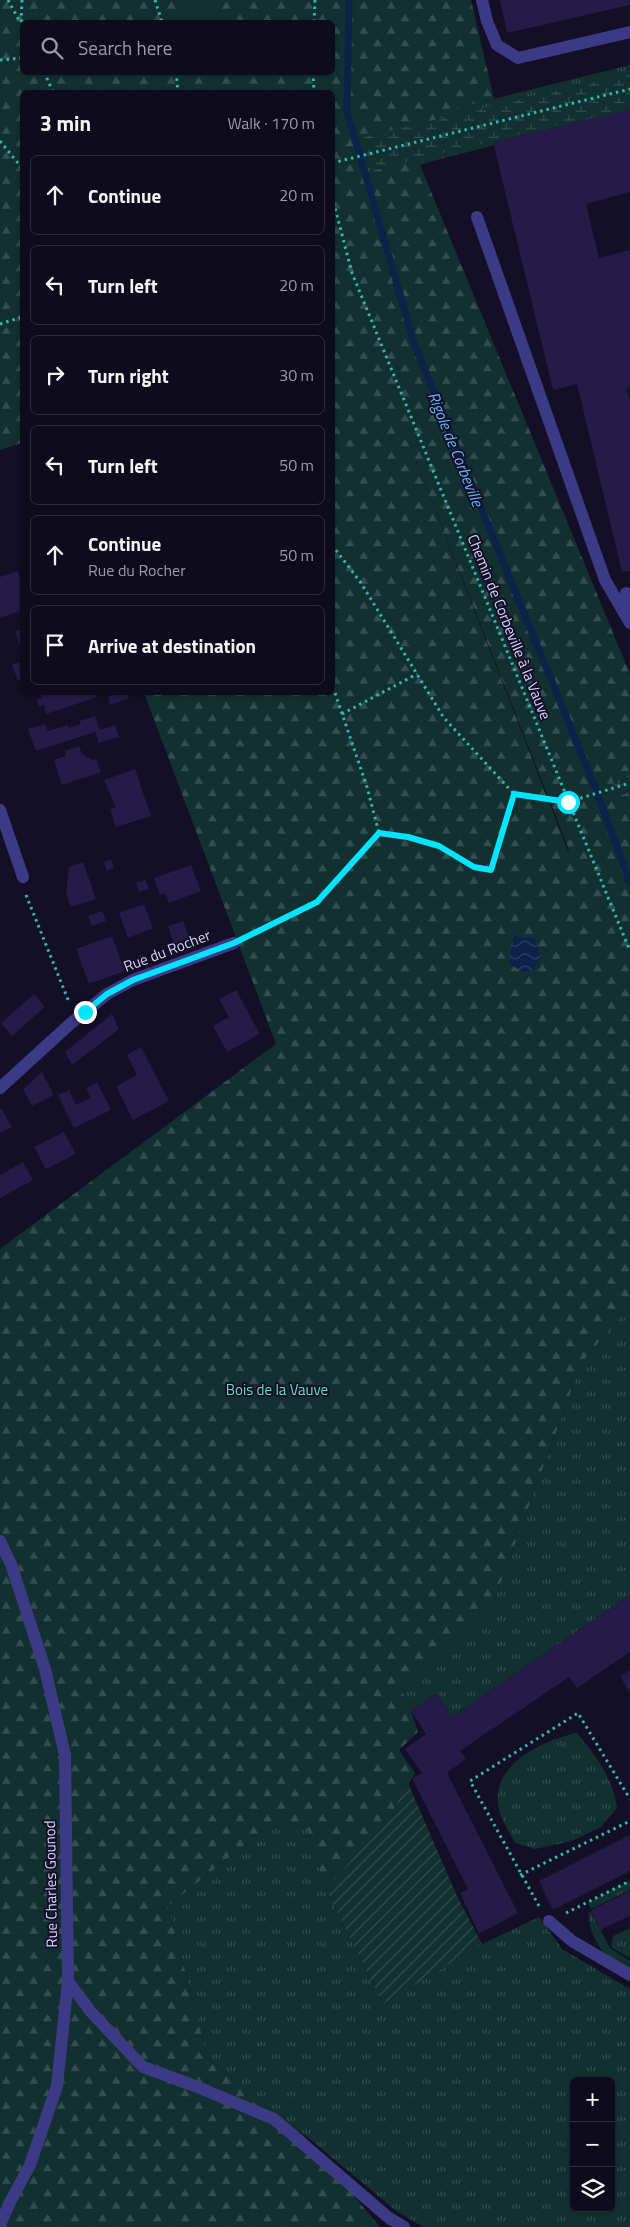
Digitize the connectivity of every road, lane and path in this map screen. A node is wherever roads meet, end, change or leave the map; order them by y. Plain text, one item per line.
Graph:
1 (8, 0) edge
2 (22, 0) edge
3 (155, 0) edge
4 (315, 0) edge
5 (482, 0) edge
6 (22, 20) edge
7 (161, 20) edge
8 (314, 20) edge
9 (20, 21) edge
10 (630, 32) edge
11 (20, 58) edge
12 (0, 60) edge
13 (45, 75) edge
14 (176, 75) edge
15 (313, 75) edge
16 (52, 90) edge
17 (178, 90) edge
18 (314, 90) edge
19 (630, 90) edge
20 (0, 141) edge
21 (335, 162) edge
22 (20, 166) edge
23 (335, 216) edge
24 (477, 217) dead end
25 (20, 319) edge
26 (0, 324) edge
27 (335, 549) edge
28 (626, 593) dead end
29 (630, 612) edge
30 (630, 623) edge
31 (417, 674) junction
32 (335, 693) edge
33 (342, 714) junction
34 (630, 783) edge
35 (514, 794) junction
36 (568, 802) junction
37 (0, 810) edge
38 (379, 833) junction
39 (23, 877) joint
40 (234, 943) joint
41 (630, 951) edge
42 (72, 1010) dead end
43 (0, 1088) edge
44 (0, 1541) edge
45 (630, 1799) edge
46 (630, 1821) edge
47 (520, 1875) junction
48 (630, 1881) edge
49 (549, 1921) junction
50 (630, 1975) edge
51 (68, 1981) junction
52 (0, 2225) edge
53 (404, 2227) edge

1 - 9 path
2 - 6 path
3 - 7 path
4 - 8 path
5 - 10 street
11 - 12 path
13 - 16 path
14 - 17 path
15 - 18 path
19 - 21 path
20 - 22 path
23 - 36 path, Chemin de Corbeville à la Vauve
24 - 30 street
25 - 26 path
27 - 31 path
28 - 29 street
31 - 33 path
31 - 35 path
32 - 33 path
33 - 38 path
34 - 36 path
35 - 36 path
35 - 38 path
36 - 41 path, Chemin de Corbeville à la Vauve
37 - 39 street
38 - 40 path
39 - 42 path
40 - 43 street, Rue du Rocher
44 - 51 street, Rue Charles Gounod
45 - 47 path
46 - 47 path
47 - 49 path
48 - 49 path
49 - 50 street
51 - 52 street, Rue Charles Gounod
51 - 53 street

